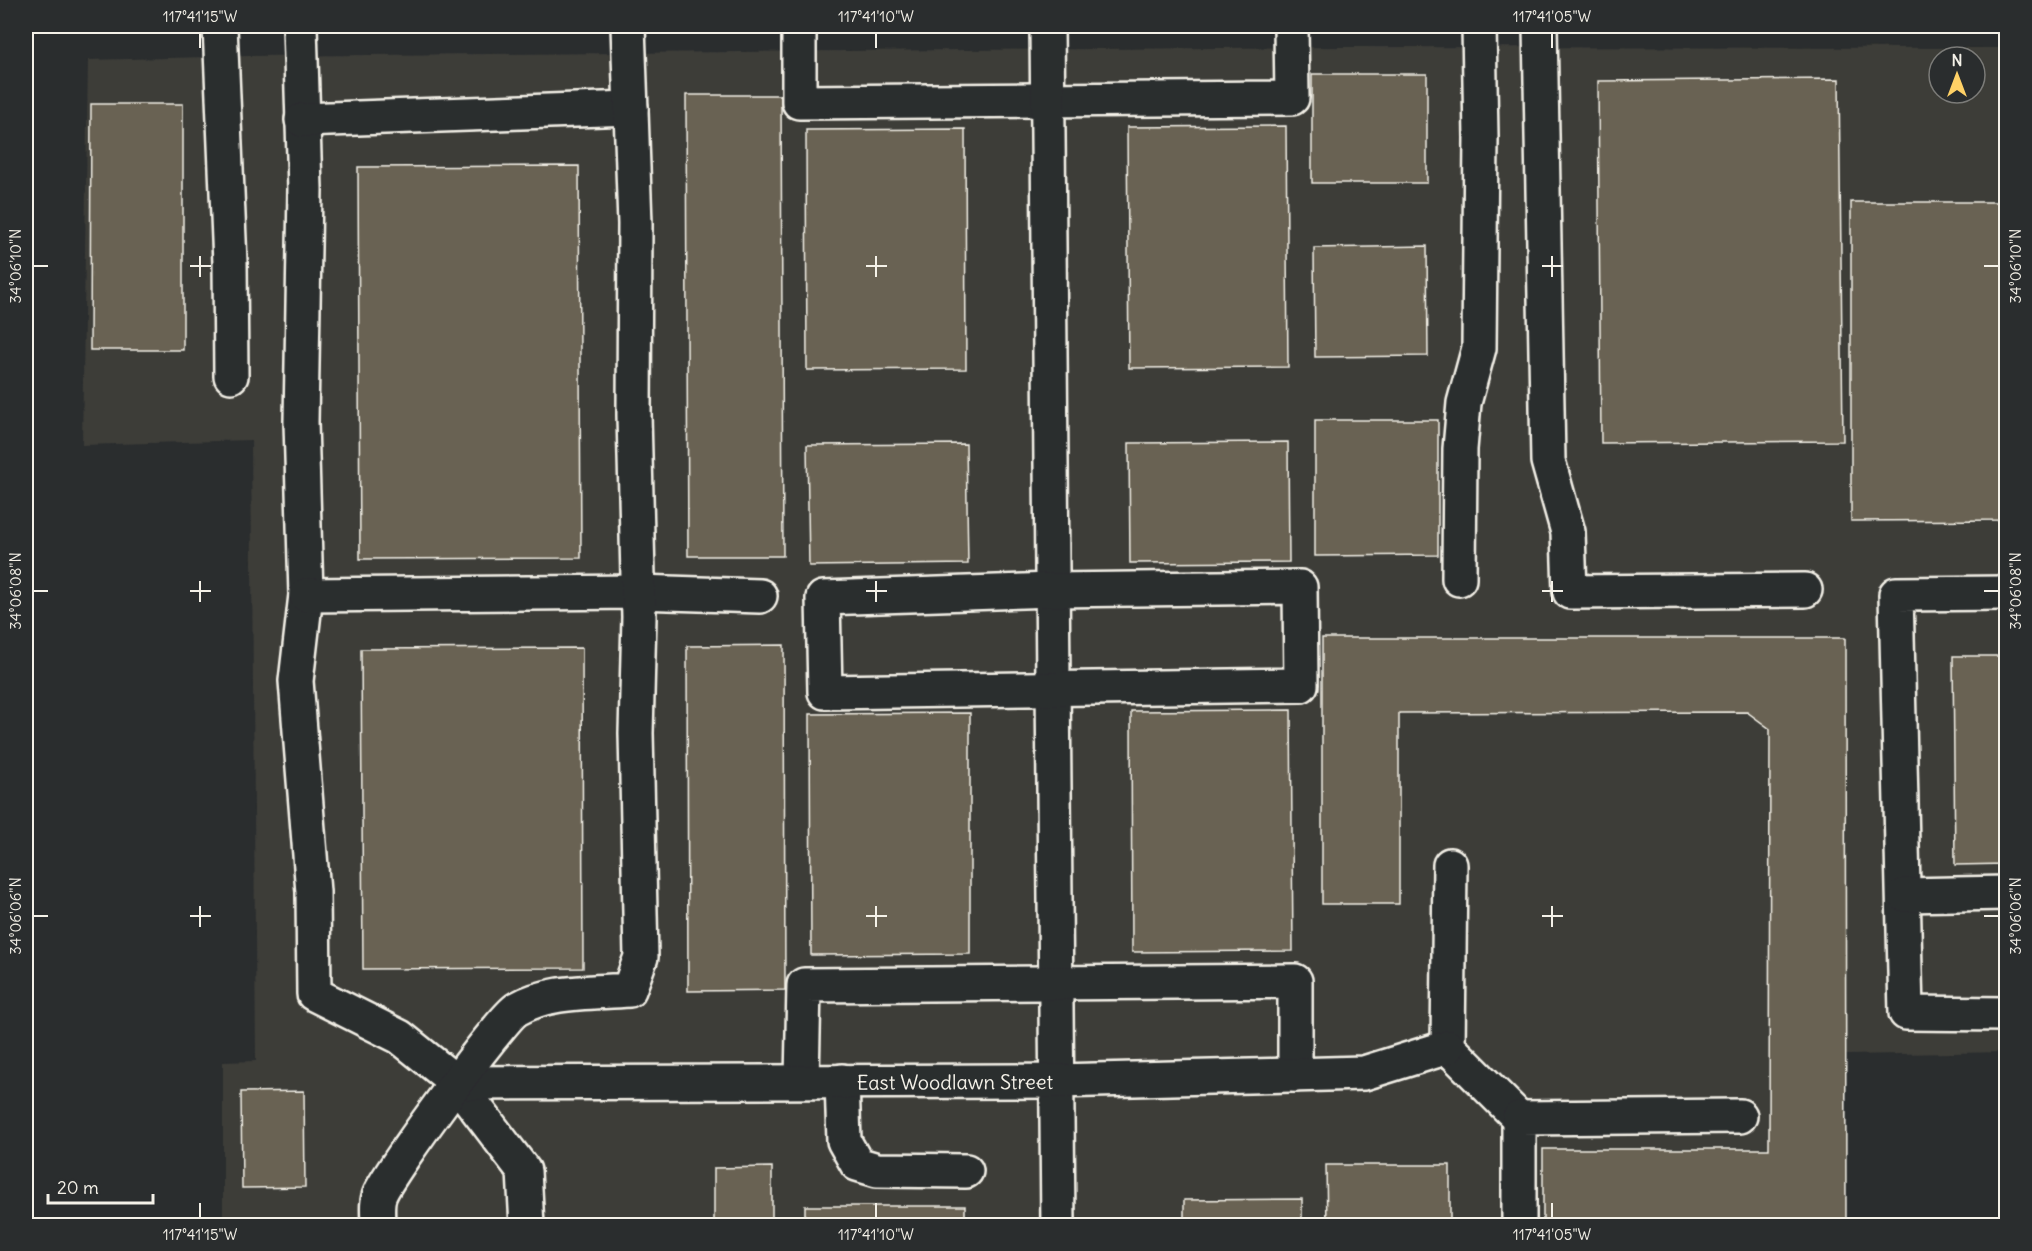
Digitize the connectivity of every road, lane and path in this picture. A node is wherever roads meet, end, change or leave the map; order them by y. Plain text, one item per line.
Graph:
1 (220, 26) edge
2 (300, 26) edge
3 (628, 26) edge
4 (799, 26) edge
5 (1047, 26) edge
6 (1291, 26) edge
7 (1479, 26) edge
8 (1540, 26) edge
9 (1048, 99) junction
10 (631, 108) junction
11 (302, 120) junction
12 (231, 376) dead end
13 (1459, 579) dead end
14 (1052, 590) junction
15 (1804, 590) dead end
16 (638, 592) junction
17 (2007, 593) edge
18 (306, 595) junction
19 (760, 596) dead end
20 (1053, 688) junction
21 (1450, 865) dead end
22 (2007, 893) edge
23 (1905, 895) junction
24 (1056, 982) junction
25 (2007, 1014) edge
26 (1448, 1047) junction
27 (1294, 1075) junction
28 (802, 1081) junction
29 (842, 1081) junction
30 (1057, 1081) junction
31 (457, 1083) junction
32 (1740, 1116) dead end
33 (1519, 1118) junction
34 (966, 1171) dead end
35 (378, 1226) edge
36 (527, 1226) edge
37 (1058, 1226) edge
38 (1519, 1226) edge

1 - 12 street
2 - 11 street
3 - 10 street
4 - 9 street
5 - 9 street
6 - 9 street
7 - 13 street
8 - 15 street
9 - 14 street
10 - 11 street
10 - 16 street
11 - 18 street
14 - 20 street
14 - 20 street
14 - 20 street
16 - 18 street
16 - 19 street
16 - 31 street
17 - 23 street
18 - 31 street
20 - 24 street
21 - 26 street
22 - 23 street
23 - 25 street
24 - 27 street
24 - 28 street
24 - 30 street
26 - 27 street, East Woodlawn Street
26 - 33 street
27 - 30 street, East Woodlawn Street
28 - 29 street, East Woodlawn Street
28 - 31 street, East Woodlawn Street
29 - 30 street, East Woodlawn Street
29 - 34 street
30 - 37 street
31 - 35 street
31 - 36 street
32 - 33 street
33 - 38 street

